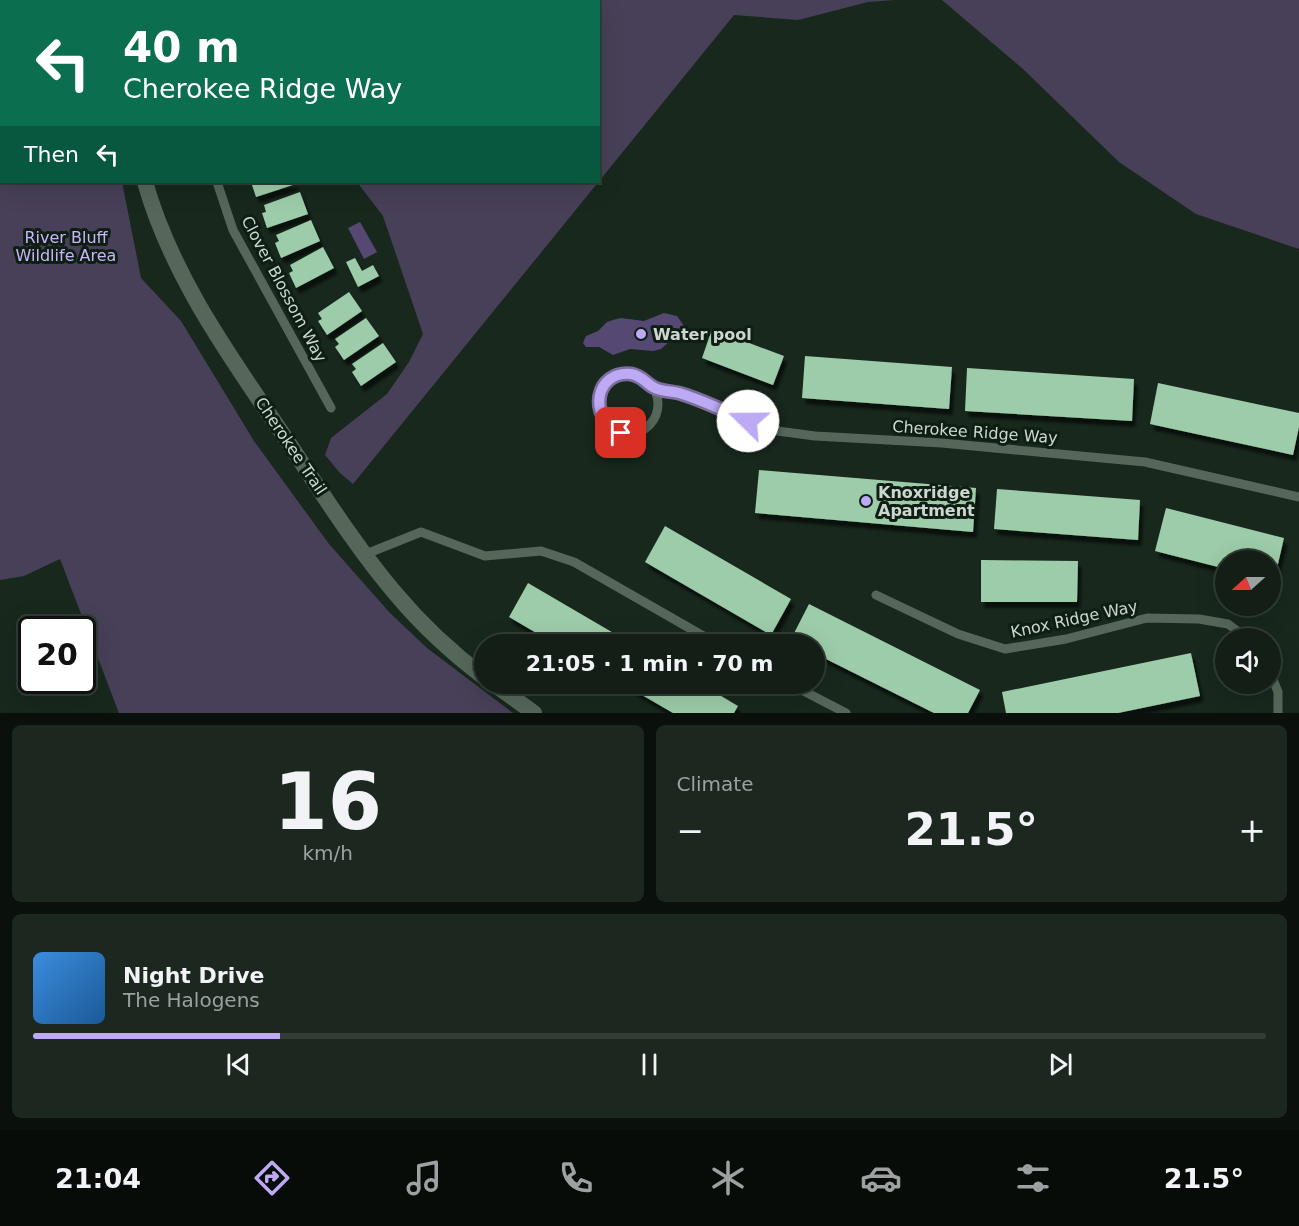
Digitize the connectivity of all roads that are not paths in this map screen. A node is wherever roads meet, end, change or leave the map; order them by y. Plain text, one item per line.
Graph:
1 (145, 183) edge
2 (217, 183) edge
3 (653, 387) junction
4 (331, 408) dead end
5 (1299, 497) edge
6 (366, 554) junction
7 (876, 595) dead end
8 (1233, 628) edge
9 (700, 634) edge
10 (474, 669) edge
11 (508, 694) edge
12 (809, 694) edge
13 (1278, 694) edge
14 (534, 713) edge
15 (846, 713) edge
16 (1278, 713) edge

1 - 6 street, Cherokee Trail
2 - 4 lane, Clover Blossom Way
3 - 3 lane, Cherokee Ridge Way
3 - 5 lane, Cherokee Ridge Way
6 - 9 lane
6 - 10 street, Cherokee Trail
7 - 8 lane, Knox Ridge Way
11 - 14 street
12 - 15 lane
13 - 16 lane

